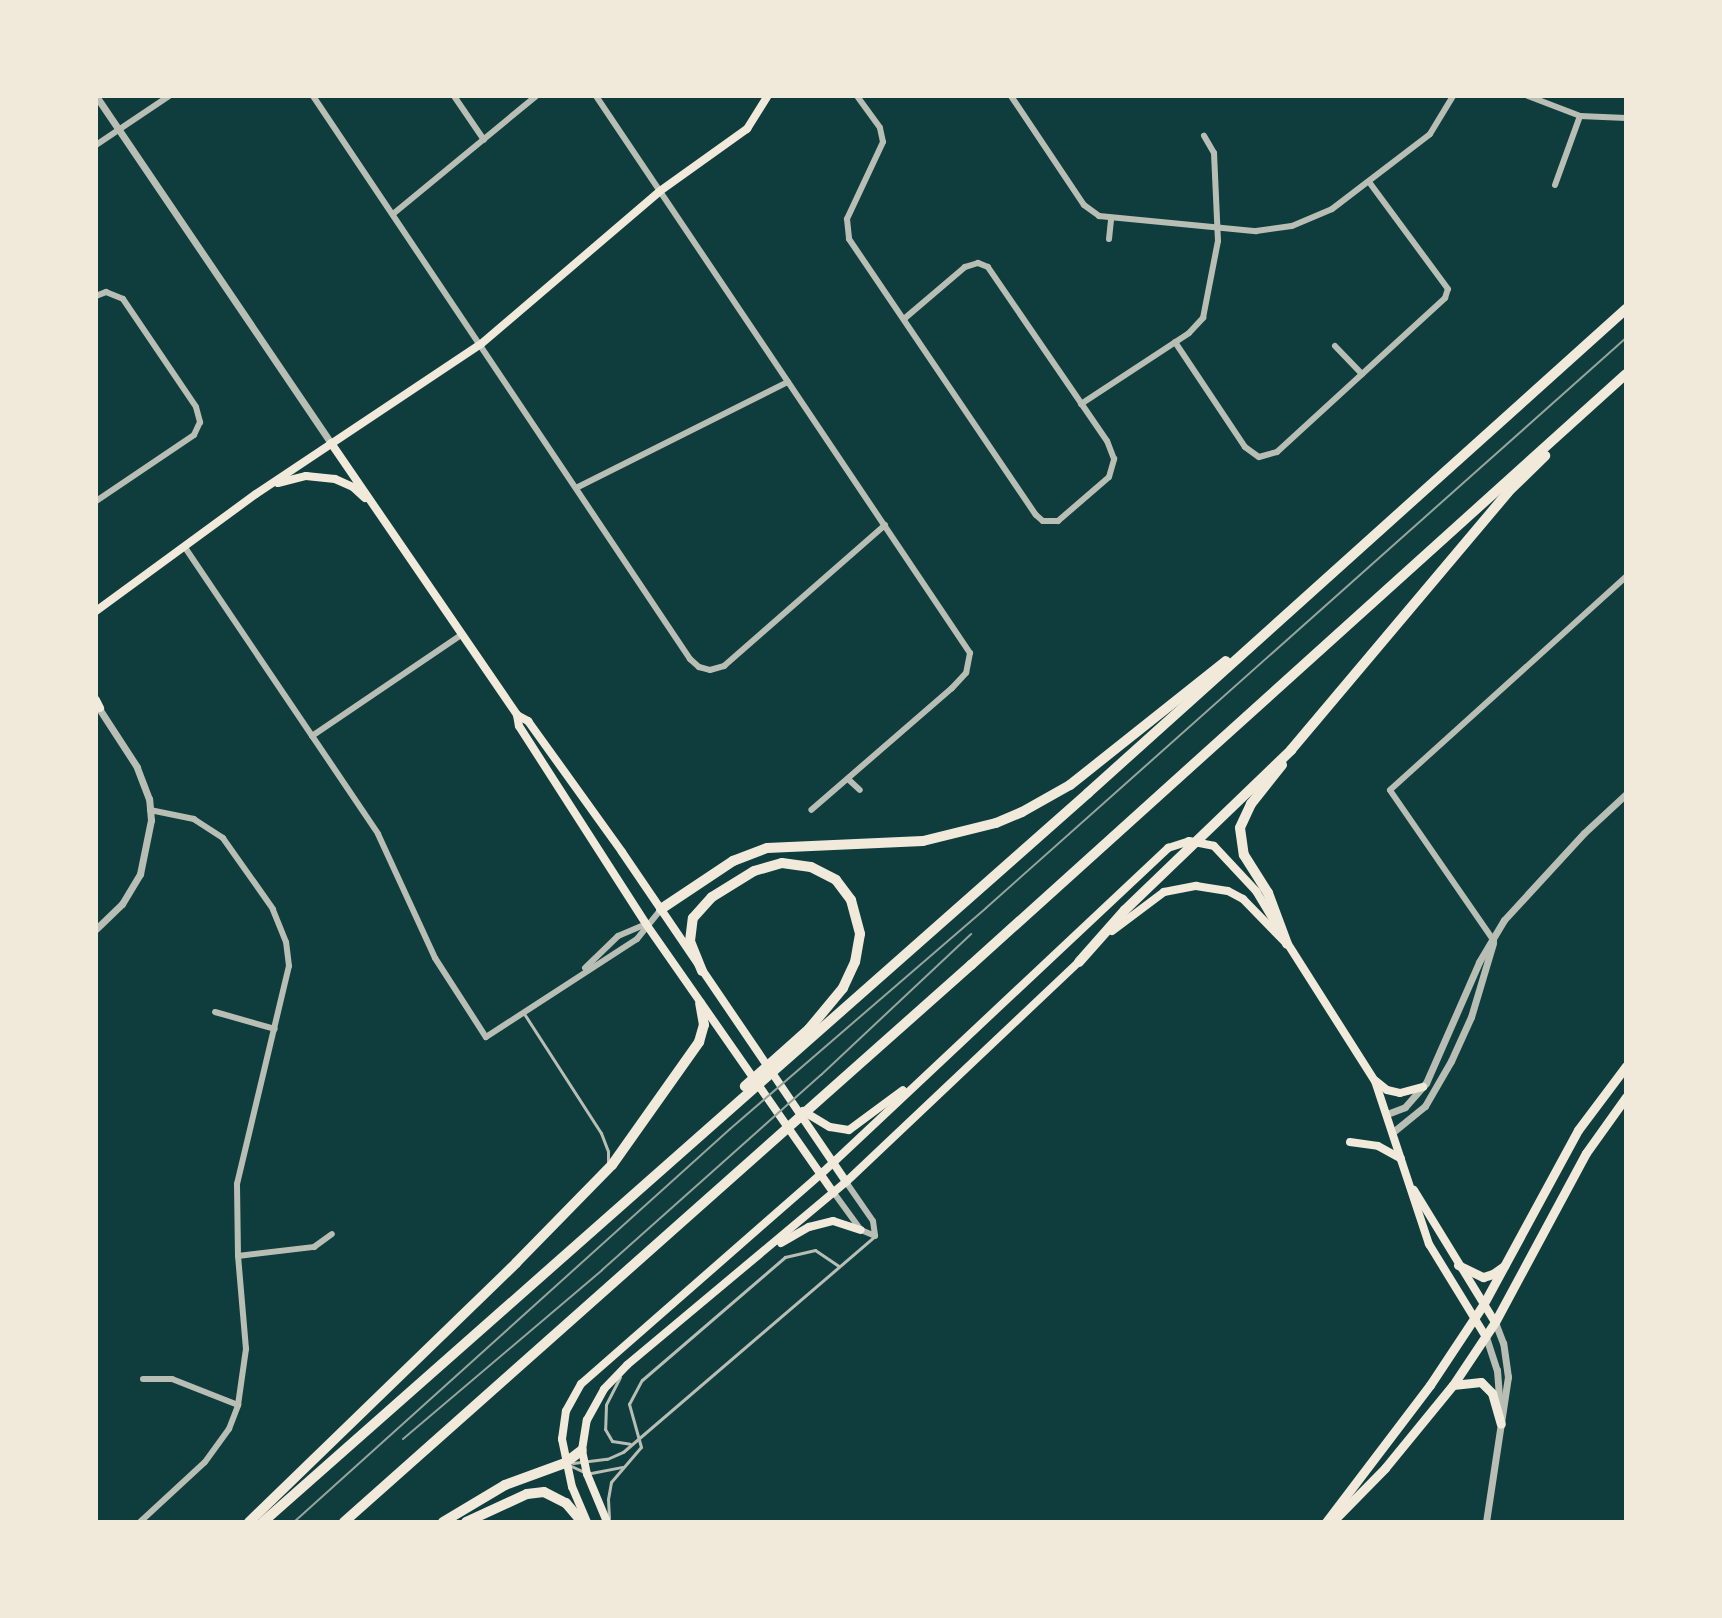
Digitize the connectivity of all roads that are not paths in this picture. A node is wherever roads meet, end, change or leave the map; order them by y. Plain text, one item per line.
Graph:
1 (96, 96) edge
2 (169, 96) edge
3 (313, 96) edge
4 (454, 96) edge
5 (536, 96) edge
6 (596, 96) edge
7 (768, 96) edge
8 (857, 96) edge
9 (1011, 96) edge
10 (1453, 96) edge
11 (1528, 96) edge
12 (1580, 116) junction
13 (1626, 118) edge
14 (118, 130) junction
15 (1204, 136) dead end
16 (484, 140) junction
17 (96, 145) edge
18 (1369, 182) junction
19 (1555, 185) dead end
20 (660, 191) junction
21 (393, 214) junction
22 (1111, 219) junction
23 (1217, 229) junction
24 (1109, 239) dead end
25 (96, 296) edge
26 (1626, 309) edge
27 (904, 319) junction
28 (1175, 342) junction
29 (481, 344) junction
30 (1335, 346) dead end
31 (1362, 374) junction
32 (1626, 375) edge
33 (788, 382) junction
34 (1081, 404) junction
35 (331, 443) junction
36 (576, 488) junction
37 (256, 494) junction
38 (96, 501) edge
39 (377, 510) junction
40 (885, 525) junction
41 (184, 546) junction
42 (1626, 577) edge
43 (1306, 598) junction
44 (111, 599) junction
45 (96, 611) edge
46 (96, 618) edge
47 (461, 635) junction
48 (97, 704) edge
49 (517, 715) junction
50 (312, 736) junction
51 (1291, 750) junction
52 (848, 779) junction
53 (860, 790) dead end
54 (1626, 794) edge
55 (150, 810) junction
56 (811, 810) dead end
57 (1199, 841) junction
58 (661, 909) junction
59 (646, 924) junction
60 (96, 929) edge
61 (1494, 941) junction
62 (1287, 944) junction
63 (1079, 962) junction
64 (584, 970) junction
65 (702, 971) junction
66 (700, 1003) junction
67 (523, 1011) junction
68 (215, 1012) dead end
69 (275, 1029) junction
70 (945, 1057) junction
71 (1626, 1066) edge
72 (1373, 1077) junction
73 (1423, 1087) junction
74 (1626, 1097) edge
75 (790, 1100) junction
76 (1387, 1114) junction
77 (1393, 1132) junction
78 (1350, 1142) dead end
79 (1401, 1159) junction
80 (832, 1163) junction
81 (605, 1172) junction
82 (820, 1175) junction
83 (846, 1182) junction
84 (1412, 1187) junction
85 (834, 1193) junction
86 (861, 1230) junction
87 (332, 1234) dead end
88 (875, 1236) junction
89 (1514, 1254) junction
90 (238, 1256) junction
91 (1458, 1265) junction
92 (747, 1266) junction
93 (839, 1266) junction
94 (1483, 1305) junction
95 (1475, 1318) junction
96 (1495, 1322) junction
97 (1486, 1337) junction
98 (627, 1365) junction
99 (143, 1379) dead end
100 (1453, 1385) junction
101 (408, 1390) junction
102 (238, 1405) junction
103 (1501, 1424) junction
104 (639, 1436) junction
105 (630, 1444) junction
106 (584, 1456) junction
107 (565, 1463) junction
108 (626, 1465) junction
109 (587, 1474) junction
110 (140, 1522) edge
111 (249, 1522) edge
112 (263, 1522) edge
113 (344, 1522) edge
114 (443, 1522) edge
115 (466, 1522) edge
116 (584, 1522) edge
117 (609, 1522) edge
118 (1329, 1522) edge
119 (1486, 1522) edge

1 - 14 street
2 - 14 street
3 - 21 street
4 - 16 street
5 - 16 street
6 - 20 street
7 - 20 main road
8 - 27 street
9 - 22 street
10 - 18 street
11 - 12 street
12 - 13 street
12 - 19 street
14 - 17 street
14 - 35 street
15 - 23 street
16 - 21 street
18 - 23 street
18 - 31 street
20 - 29 main road
20 - 33 street
21 - 29 street
22 - 23 street
22 - 24 street
23 - 28 street
25 - 38 street
26 - 43 highway
27 - 34 street
27 - 34 street
28 - 31 street
28 - 34 street
29 - 35 main road
29 - 36 street
30 - 31 street
32 - 51 highway
32 - 113 highway
33 - 36 street
33 - 40 street
35 - 37 main road
35 - 39 main road
36 - 40 street
37 - 39 main road
37 - 41 main road
39 - 47 main road
40 - 52 street
41 - 44 main road
41 - 50 street
42 - 61 street
43 - 58 highway
43 - 101 highway
44 - 45 main road
44 - 46 main road
47 - 49 main road
47 - 50 street
48 - 55 street
49 - 58 main road
49 - 59 main road
50 - 67 street
51 - 57 highway
51 - 62 highway
52 - 53 street
52 - 56 street
54 - 61 street
55 - 60 street
55 - 69 street
57 - 62 main road
57 - 63 highway
57 - 70 main road
58 - 59 street
58 - 65 main road
59 - 64 street
59 - 64 street
59 - 66 main road
61 - 73 street
61 - 77 street
62 - 63 main road
62 - 72 main road
63 - 83 main road
64 - 67 street
65 - 75 main road
65 - 101 highway
66 - 81 highway
66 - 82 main road
67 - 81 lane
68 - 69 street
69 - 90 street
70 - 75 main road
70 - 80 main road
71 - 89 main road
72 - 73 main road
72 - 76 main road
73 - 76 street
74 - 96 main road
75 - 80 main road
76 - 77 main road
77 - 79 main road
78 - 79 main road
79 - 84 main road
80 - 82 main road
80 - 83 main road
81 - 111 highway
82 - 85 main road
82 - 107 main road
83 - 85 main road
83 - 88 street
84 - 91 main road
84 - 95 main road
85 - 86 street
85 - 92 main road
86 - 88 street
86 - 92 main road
87 - 90 street
88 - 93 lane
89 - 91 main road
89 - 94 main road
90 - 102 street
91 - 94 main road
92 - 98 main road
93 - 104 lane
93 - 104 lane
94 - 95 main road
94 - 96 main road
95 - 97 main road
95 - 118 main road
96 - 97 main road
96 - 103 street
97 - 100 main road
97 - 103 street
98 - 105 lane
98 - 106 main road
99 - 102 street
100 - 103 main road
100 - 118 main road
101 - 112 highway
102 - 110 street
103 - 119 street
104 - 105 lane
104 - 108 lane
105 - 106 lane
106 - 107 highway
106 - 109 main road
107 - 109 lane
107 - 114 highway
107 - 116 main road
108 - 109 lane
108 - 117 lane
109 - 117 main road
115 - 116 highway

